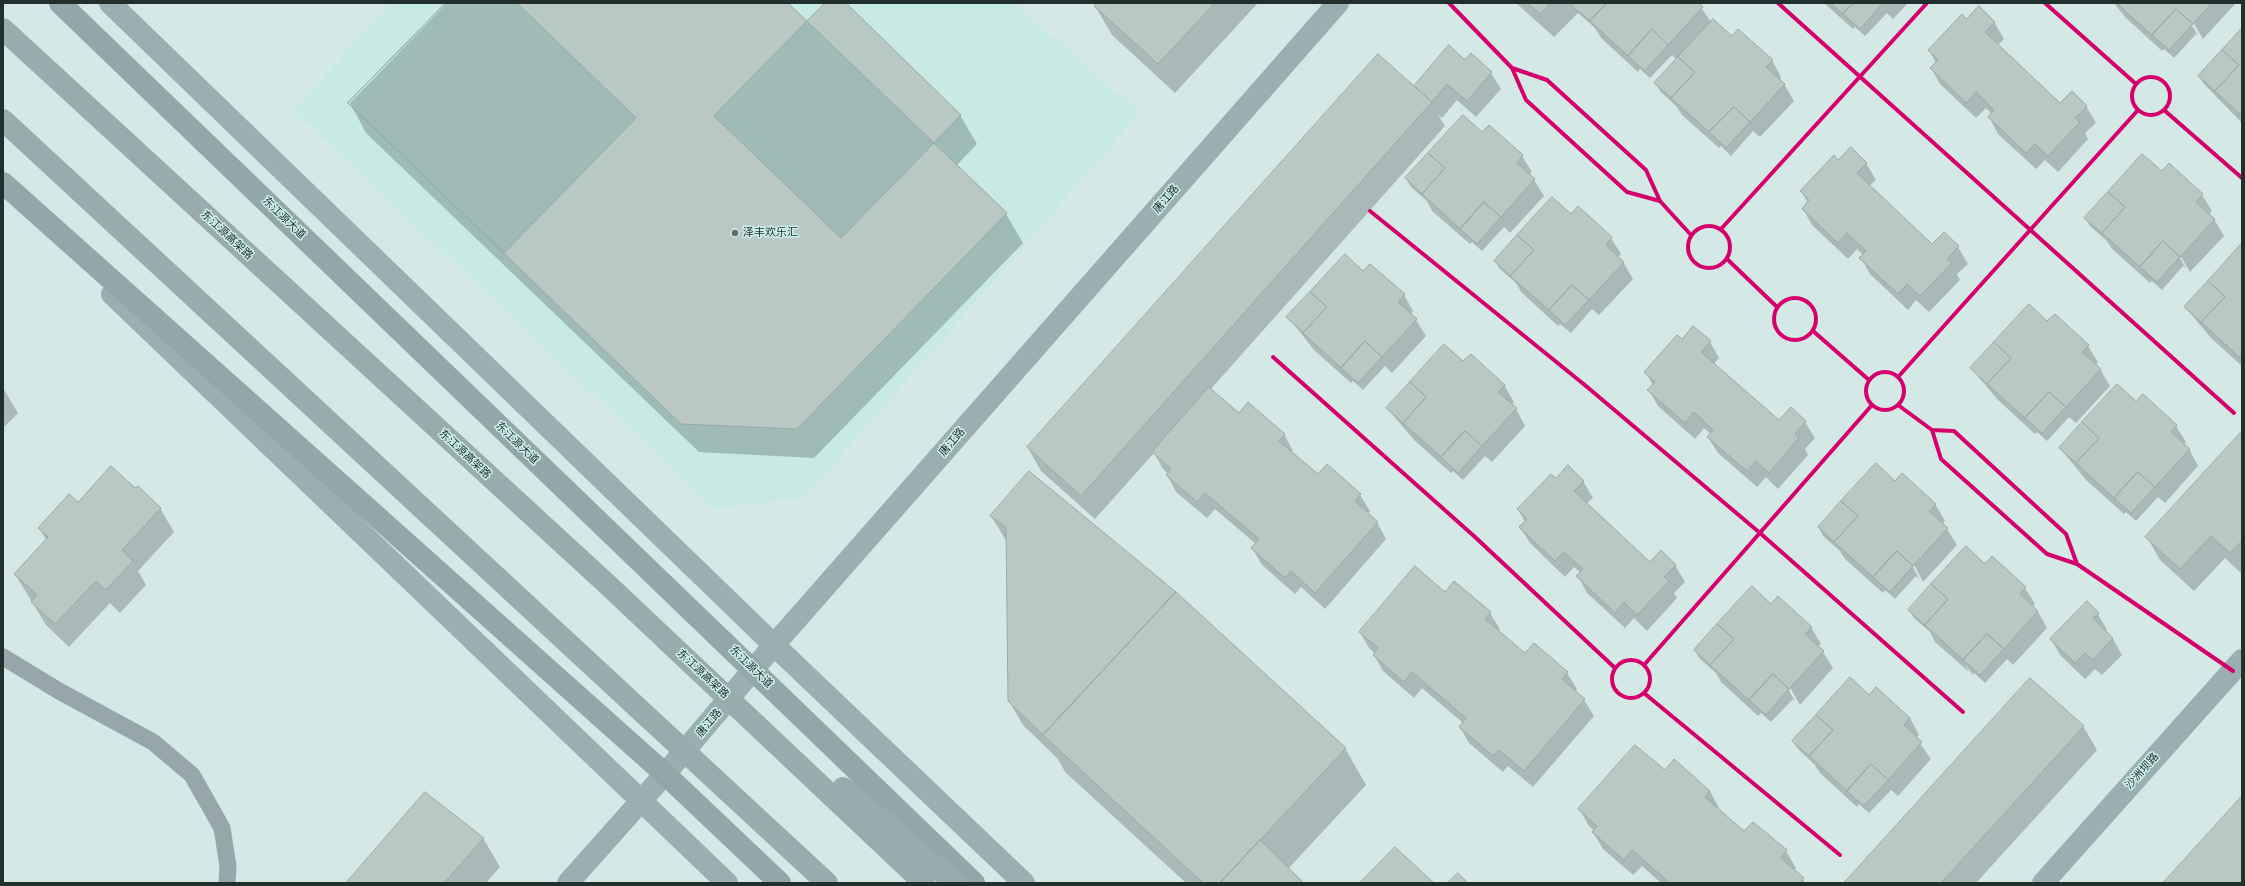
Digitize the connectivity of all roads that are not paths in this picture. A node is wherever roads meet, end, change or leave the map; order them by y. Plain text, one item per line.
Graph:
1 (60, 3) edge
2 (110, 3) edge
3 (1338, 3) edge
4 (3, 29) edge
5 (3, 120) edge
6 (3, 183) edge
7 (3, 189) edge
8 (609, 586) junction
9 (774, 645) junction
10 (3, 657) edge
11 (2242, 660) edge
12 (754, 670) junction
13 (665, 774) junction
14 (642, 800) junction
15 (227, 883) edge
16 (568, 883) edge
17 (727, 883) edge
18 (780, 883) edge
19 (827, 883) edge
20 (924, 883) edge
21 (955, 883) edge
22 (974, 883) edge
23 (1024, 883) edge
24 (2043, 883) edge

1 - 12 main road, 东江源大道
2 - 9 street
3 - 9 street, 唐江路
4 - 8 highway, 东江源高架路
5 - 19 highway
6 - 13 main road
7 - 14 street
8 - 20 highway, 东江源高架路
8 - 21 highway
9 - 12 street, 唐江路
9 - 23 street
10 - 15 lane
11 - 24 street, 沙洲坝路
12 - 13 street, 唐江路
12 - 22 main road, 东江源大道
13 - 14 street, 唐江路
13 - 18 main road
14 - 16 street, 唐江路
14 - 17 street

